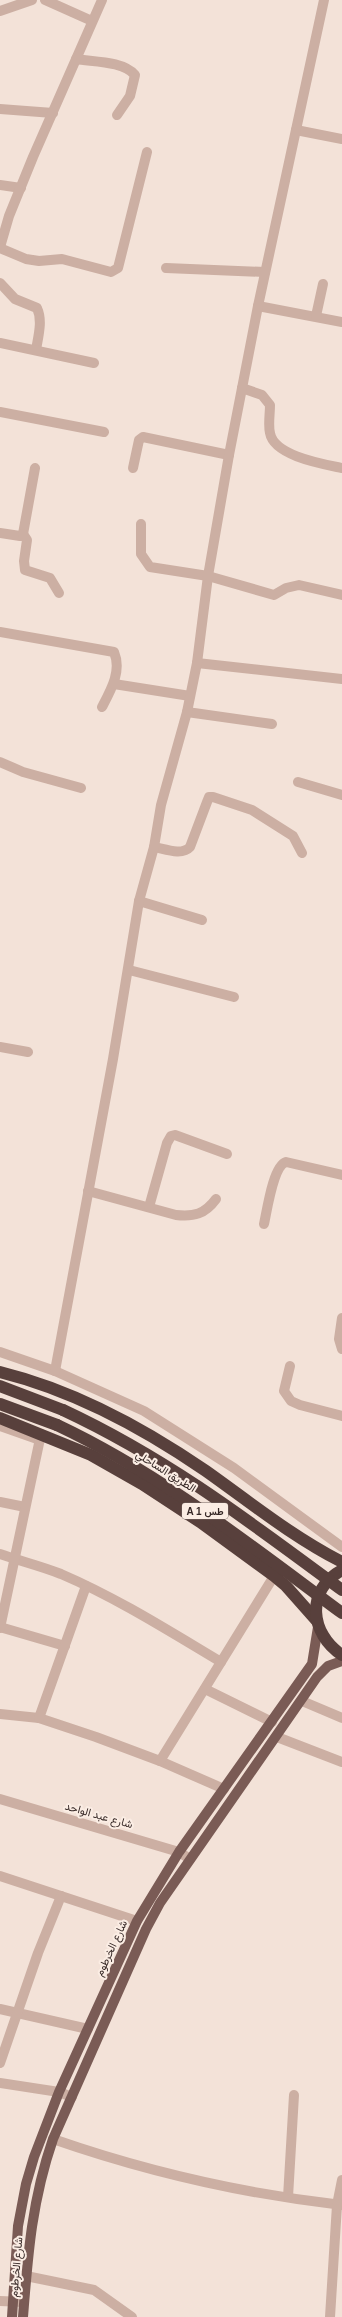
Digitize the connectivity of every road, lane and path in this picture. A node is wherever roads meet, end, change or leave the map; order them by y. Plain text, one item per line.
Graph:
1 (32, 0) edge
2 (45, 0) edge
3 (102, 0) edge
4 (324, 0) edge
5 (0, 11) edge
6 (92, 21) junction
7 (76, 59) junction
8 (0, 109) edge
9 (53, 113) junction
10 (117, 115) dead end
11 (296, 130) junction
12 (342, 139) edge
13 (146, 152) dead end
14 (0, 185) edge
15 (21, 188) junction
16 (0, 247) edge
17 (166, 268) dead end
18 (265, 272) junction
19 (0, 283) edge
20 (323, 284) dead end
21 (258, 306) junction
22 (316, 316) junction
23 (342, 322) edge
24 (0, 343) edge
25 (36, 350) junction
26 (94, 363) dead end
27 (242, 388) junction
28 (0, 412) edge
29 (104, 432) dead end
30 (229, 455) junction
31 (35, 468) dead end
32 (133, 468) dead end
33 (342, 468) edge
34 (141, 524) dead end
35 (0, 533) edge
36 (22, 534) junction
37 (208, 576) junction
38 (59, 593) dead end
39 (342, 595) edge
40 (0, 632) edge
41 (197, 663) junction
42 (342, 679) edge
43 (114, 684) junction
44 (190, 696) junction
45 (102, 707) dead end
46 (187, 712) junction
47 (272, 724) dead end
48 (0, 762) edge
49 (298, 782) dead end
50 (81, 788) dead end
51 (342, 795) edge
52 (154, 847) junction
53 (302, 852) dead end
54 (139, 901) junction
55 (202, 920) dead end
56 (129, 970) junction
57 (234, 997) dead end
58 (0, 1046) edge
59 (28, 1052) dead end
60 (227, 1154) dead end
61 (342, 1175) edge
62 (88, 1191) junction
63 (216, 1199) dead end
64 (148, 1208) junction
65 (264, 1224) dead end
66 (342, 1318) edge
67 (342, 1349) edge
68 (0, 1352) edge
69 (290, 1366) dead end
70 (55, 1371) junction
71 (0, 1372) edge
72 (0, 1386) edge
73 (0, 1404) edge
74 (342, 1416) edge
75 (0, 1418) edge
76 (0, 1426) edge
77 (40, 1437) junction
78 (0, 1502) edge
79 (25, 1507) junction
80 (342, 1547) edge
81 (0, 1554) edge
82 (15, 1559) junction
83 (342, 1562) edge
84 (342, 1570) edge
85 (274, 1576) junction
86 (86, 1586) junction
87 (342, 1590) edge
88 (342, 1613) edge
89 (317, 1624) junction
90 (0, 1627) edge
91 (65, 1646) junction
92 (342, 1654) edge
93 (342, 1661) edge
94 (221, 1662) junction
95 (205, 1689) junction
96 (302, 1701) junction
97 (0, 1714) edge
98 (39, 1718) junction
99 (342, 1718) edge
100 (272, 1722) junction
101 (277, 1737) junction
102 (160, 1760) junction
103 (342, 1762) edge
104 (224, 1789) junction
105 (0, 1799) edge
106 (179, 1852) junction
107 (190, 1859) junction
108 (0, 1876) edge
109 (61, 1896) junction
110 (137, 1921) junction
111 (0, 2008) edge
112 (19, 2012) junction
113 (88, 2029) junction
114 (0, 2063) edge
115 (0, 2083) edge
116 (59, 2092) junction
117 (294, 2095) dead end
118 (72, 2097) junction
119 (53, 2139) junction
120 (342, 2180) edge
121 (288, 2197) junction
122 (340, 2205) edge
123 (26, 2276) junction
124 (0, 2301) edge
125 (13, 2302) junction
126 (24, 2302) junction
127 (12, 2317) edge
128 (23, 2317) edge
129 (132, 2317) edge
130 (330, 2317) edge

1 - 5 street
2 - 6 street
3 - 6 street
4 - 11 street
6 - 7 street
7 - 9 street
7 - 10 street
8 - 9 street
9 - 15 street
11 - 12 street
11 - 18 street
13 - 16 street
14 - 15 street
15 - 16 street
17 - 18 street
18 - 21 street
19 - 25 street
20 - 22 street
21 - 22 street
21 - 27 street
22 - 23 street
24 - 25 street
25 - 26 street
27 - 30 street
27 - 33 street
28 - 29 street
30 - 32 street
30 - 37 street
31 - 36 street
34 - 37 street
35 - 36 street
36 - 38 street
37 - 39 street
37 - 41 street
40 - 43 street
41 - 42 street
41 - 44 street
43 - 44 street
43 - 45 street
44 - 46 street
46 - 47 street
46 - 52 street
48 - 50 street
49 - 51 street
52 - 53 street
52 - 54 street
54 - 55 street
54 - 56 street
56 - 57 street
56 - 62 street
58 - 59 street
60 - 64 street
61 - 65 street
62 - 64 street
62 - 70 street
63 - 64 street
66 - 67 street
68 - 70 street
69 - 74 street
70 - 80 street
71 - 83 highway
72 - 87 highway, الطريق الساحلي / A 1 طس, bridge
73 - 88 highway, الطريق الساحلي / A 1 طس, bridge
75 - 77 highway
76 - 77 street
77 - 79 street
77 - 85 highway
78 - 79 street
79 - 82 street
81 - 82 street
82 - 86 street
82 - 90 street
84 - 89 highway
85 - 89 highway
85 - 94 street
86 - 91 street
86 - 94 street
89 - 92 highway
89 - 100 main road, شارع الخرطوم
90 - 91 street
91 - 98 street
93 - 96 main road, شارع الخرطوم
94 - 95 street
95 - 100 street
95 - 102 street
96 - 99 street
96 - 101 main road, شارع الخرطوم
97 - 98 street
98 - 102 street
100 - 104 main road, شارع الخرطوم
101 - 103 street
101 - 107 main road, شارع الخرطوم
102 - 104 street
104 - 106 main road, شارع الخرطوم
105 - 106 street, شارع عبد الواحد
106 - 107 street, شارع عبد الواحد
106 - 110 main road, شارع الخرطوم
107 - 118 main road, شارع الخرطوم
108 - 109 street
109 - 110 street
109 - 112 street
110 - 113 main road, شارع الخرطوم
111 - 112 street
112 - 113 street
112 - 114 street
113 - 116 main road, شارع الخرطوم
115 - 116 street
116 - 118 street
116 - 125 main road, شارع الخرطوم
117 - 121 street
118 - 119 main road, شارع الخرطوم
119 - 121 street
119 - 123 main road, شارع الخرطوم
120 - 122 street
121 - 122 street
122 - 130 street
123 - 126 main road, شارع الخرطوم
123 - 129 street
124 - 125 street
125 - 126 street
125 - 127 main road, شارع الخرطوم
126 - 128 main road, شارع الخرطوم

